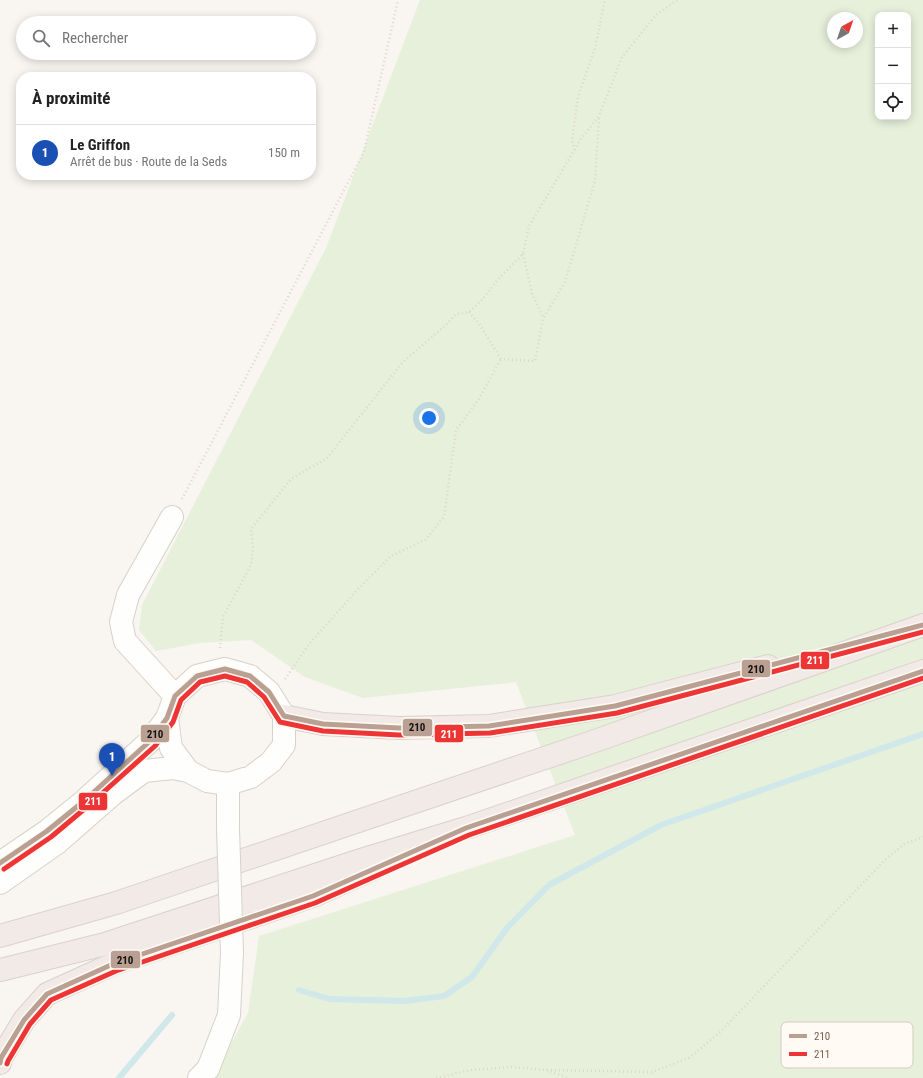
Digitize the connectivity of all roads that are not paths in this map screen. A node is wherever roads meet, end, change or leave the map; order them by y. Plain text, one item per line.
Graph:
1 (172, 517) road end
2 (915, 628) edge
3 (923, 670) edge
4 (175, 696) junction
5 (284, 716) junction
6 (167, 718) junction
7 (188, 771) junction
8 (228, 784) junction
9 (466, 828) junction
10 (0, 863) edge
11 (0, 883) edge
12 (0, 936) edge
13 (0, 970) edge
14 (0, 1063) edge
15 (199, 1078) edge

1 - 4 street
2 - 5 highway
2 - 12 highway
3 - 9 highway
4 - 5 street
4 - 6 street
5 - 8 street
6 - 7 street
6 - 10 street
7 - 8 street
7 - 11 street
8 - 15 street, bridge
9 - 13 highway
9 - 14 highway

